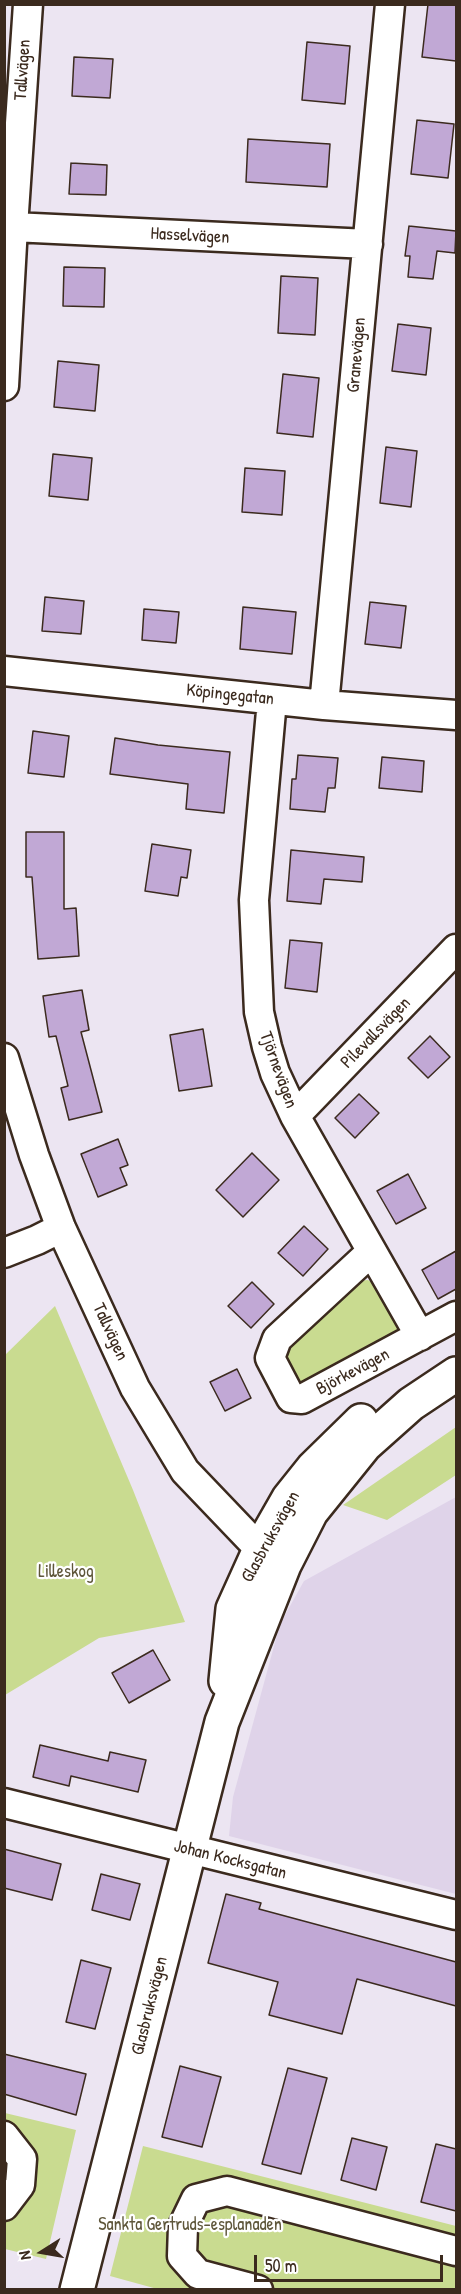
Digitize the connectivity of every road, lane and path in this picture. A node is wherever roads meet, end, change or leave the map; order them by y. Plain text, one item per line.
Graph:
1 (28, 4) edge
2 (390, 4) edge
3 (12, 121) edge
4 (13, 227) junction
5 (368, 244) junction
6 (7, 304) edge
7 (4, 386) edge
8 (4, 671) edge
9 (272, 700) junction
10 (324, 705) junction
11 (456, 715) edge
12 (456, 949) edge
13 (4, 1058) edge
14 (295, 1116) junction
15 (61, 1228) junction
16 (371, 1252) junction
17 (4, 1253) edge
18 (456, 1316) edge
19 (420, 1336) junction
20 (456, 1352) edge
21 (456, 1374) edge
22 (272, 1556) junction
23 (4, 1803) edge
24 (189, 1850) junction
25 (456, 1915) edge
26 (4, 2136) edge
27 (4, 2206) edge
28 (456, 2251) edge
29 (76, 2289) edge
30 (258, 2289) edge

1 - 3 street, Tallvägen
2 - 5 street, Granevägen
3 - 4 street, Tallvägen
4 - 5 street, Hasselvägen
4 - 6 street, Tallvägen
5 - 10 street, Granevägen
6 - 7 street, Tallvägen
8 - 9 street, Köpingegatan
9 - 10 street, Köpingegatan
9 - 14 street, Tjörnevägen
10 - 11 street, Köpingegatan
12 - 14 street, Pilevallsvägen
13 - 15 street, Tallvägen
14 - 16 street, Tjörnevägen
15 - 17 street
15 - 22 street, Tallvägen
16 - 19 street, Tjörnevägen
16 - 19 street, Björkevägen
18 - 19 street, Björkevägen
20 - 22 main road, Glasbruksvägen
21 - 22 main road, Glasbruksvägen
22 - 24 main road, Glasbruksvägen
23 - 24 street, Johan Kocksgatan
24 - 25 street, Johan Kocksgatan
24 - 29 main road, Glasbruksvägen
26 - 27 street
28 - 30 street

